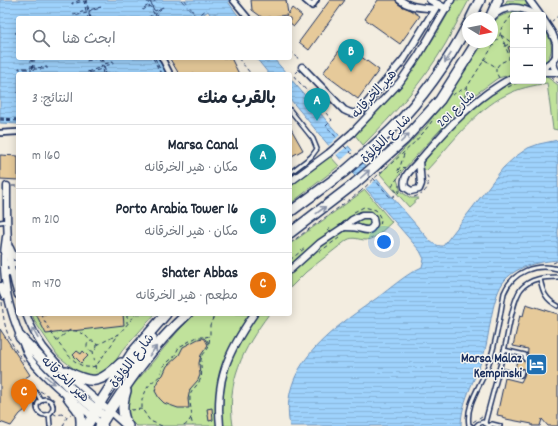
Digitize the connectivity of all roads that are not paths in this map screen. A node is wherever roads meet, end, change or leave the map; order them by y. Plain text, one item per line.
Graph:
1 (233, 0) edge
2 (305, 0) edge
3 (316, 0) edge
4 (400, 0) edge
5 (430, 0) edge
6 (451, 0) edge
7 (480, 0) edge
8 (498, 0) edge
9 (531, 1) edge
10 (436, 7) junction
11 (447, 9) junction
12 (474, 12) edge
13 (493, 12) edge
14 (498, 12) edge
15 (529, 12) edge
16 (533, 12) edge
17 (538, 12) edge
18 (246, 16) edge
19 (546, 23) edge
20 (462, 34) edge
21 (557, 44) edge
22 (473, 48) edge
23 (556, 57) edge
24 (163, 60) edge
25 (546, 65) edge
26 (302, 67) road end
27 (169, 72) edge
28 (546, 72) edge
29 (557, 73) edge
30 (510, 79) edge
31 (292, 113) edge
32 (16, 132) edge
33 (0, 133) edge
34 (419, 161) junction
35 (292, 172) edge
36 (292, 181) edge
37 (7, 186) dead end
38 (292, 211) edge
39 (3, 222) edge
40 (344, 227) dead end
41 (292, 232) edge
42 (3, 237) edge
43 (2, 251) edge
44 (16, 258) edge
45 (1, 264) edge
46 (10, 264) junction
47 (16, 264) edge
48 (292, 268) edge
49 (558, 269) edge
50 (2, 273) edge
51 (15, 274) edge
52 (558, 277) edge
53 (540, 278) junction
54 (0, 286) edge
55 (558, 306) edge
56 (9, 308) junction
57 (27, 316) edge
58 (164, 316) edge
59 (171, 316) edge
60 (185, 316) edge
61 (253, 316) edge
62 (20, 337) junction
63 (504, 350) junction
64 (132, 353) junction
65 (525, 359) dead end
66 (499, 370) junction
67 (66, 371) junction
68 (522, 371) dead end
69 (129, 382) junction
70 (27, 386) dead end
71 (68, 396) junction
72 (41, 401) junction
73 (51, 414) junction
74 (44, 415) junction
75 (100, 416) edge
76 (485, 423) junction
77 (50, 424) edge
78 (470, 425) edge
79 (81, 426) edge
80 (87, 426) edge
81 (127, 426) edge
82 (220, 426) edge
83 (476, 426) edge
84 (489, 426) edge
85 (500, 426) edge

1 - 18 street
2 - 3 street
4 - 10 street
5 - 10 street
6 - 11 street, هير الخرقانه
7 - 12 main road
8 - 13 main road
9 - 16 street
9 - 17 street
10 - 11 street
10 - 26 street
11 - 36 street, هير الخرقانه, bridge
14 - 15 street
19 - 21 street
20 -> 38 main road, شارع اللؤلؤة, bridge
21 - 23 street
41 -> 22 main road, شارع اللؤلؤة, bridge
23 - 25 street
23 - 29 street
24 - 27 street
28 - 29 street
30 - 34 street, شارع 201
31 - 35 lane
32 - 33 street
34 - 34 street, شارع 201
37 - 39 street
39 - 42 street
40 - 48 street
42 - 43 street, هير الخرقانه
42 - 44 street
42 - 46 street
43 - 45 street, هير الخرقانه
45 - 46 street
45 - 50 street, هير الخرقانه
46 - 47 street
46 - 51 street
49 - 78 lane
50 - 51 street
50 - 56 street, هير الخرقانه
52 - 53 lane
53 - 55 lane
53 - 63 lane
54 - 56 street
56 - 62 street, هير الخرقانه
67 -> 57 street, هير الخرقانه
58 - 64 main road, شارع اللؤلؤة
59 - 75 main road
69 -> 60 main road, شارع اللؤلؤة
61 - 82 street
62 -> 71 street, هير الخرقانه
62 - 75 main road
63 - 65 lane
63 - 66 lane
64 - 67 main road
64 - 75 main road, شارع اللؤلؤة
66 - 68 lane
66 - 76 lane
67 - 75 street, هير الخرقانه
69 - 75 main road, شارع اللؤلؤة
69 - 81 main road
70 - 72 lane
71 - 75 street, هير الخرقانه
71 - 79 main road
72 - 73 lane
72 - 74 lane
73 - 74 lane
73 - 77 lane
74 - 77 lane
75 - 80 main road, شارع اللؤلؤة
75 - 81 street
76 - 83 lane
76 - 84 lane
84 - 85 lane

